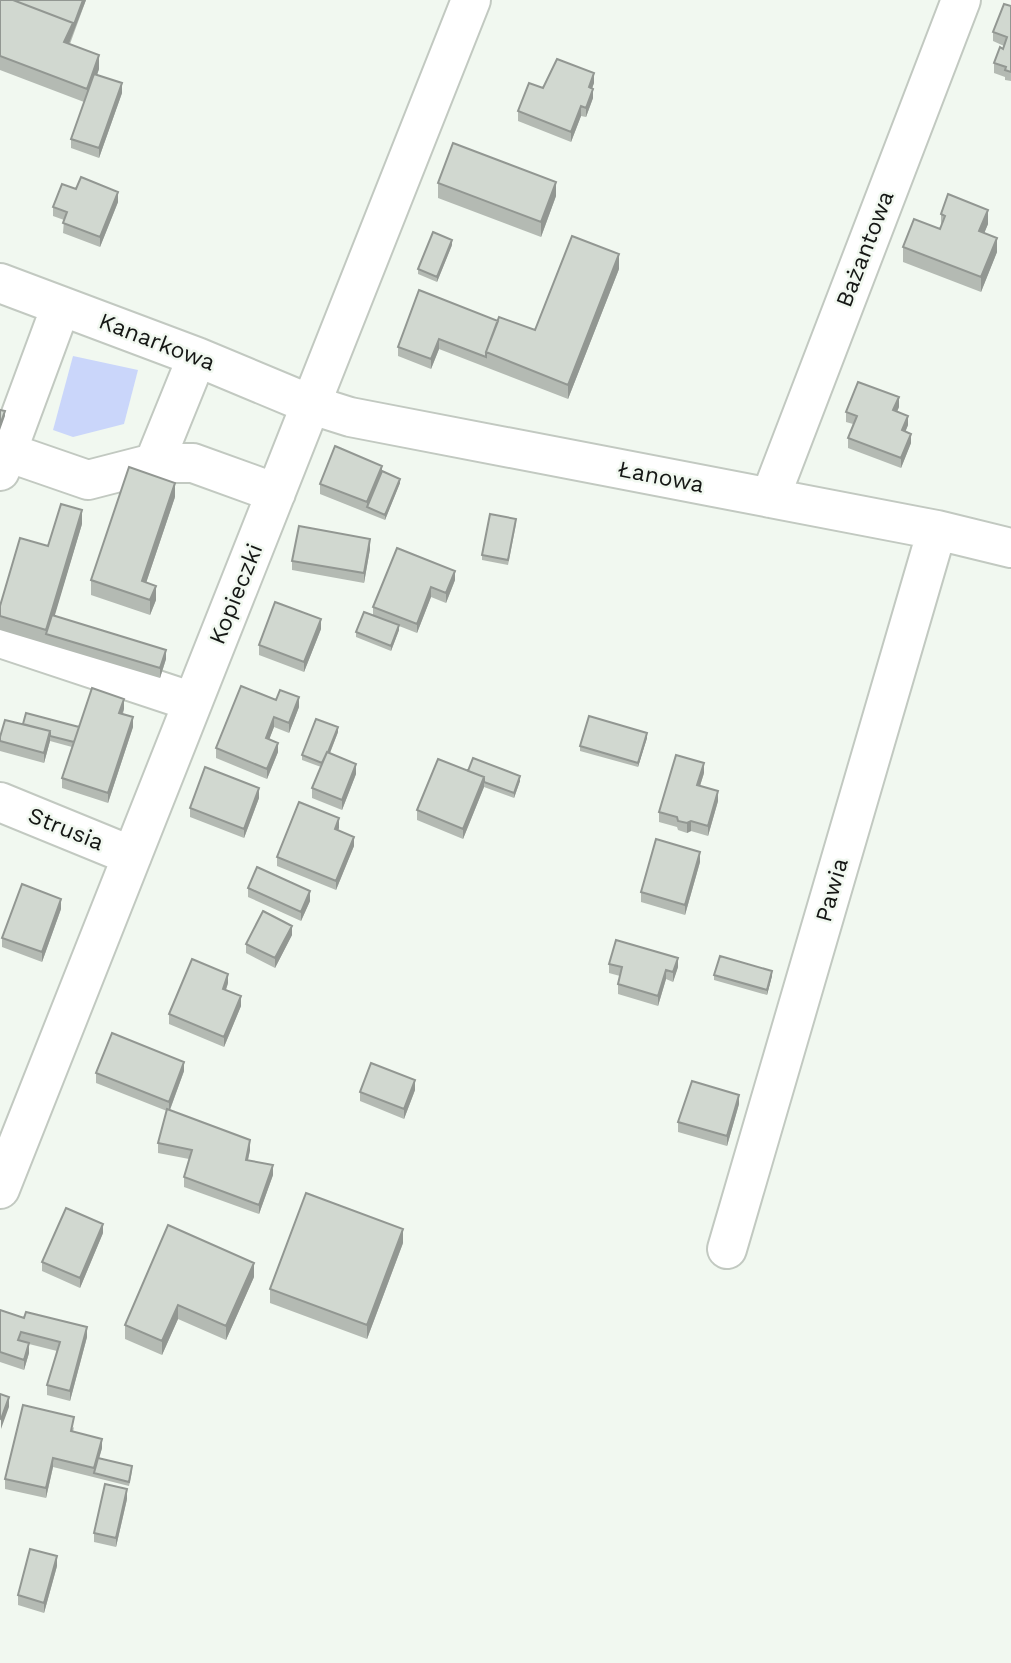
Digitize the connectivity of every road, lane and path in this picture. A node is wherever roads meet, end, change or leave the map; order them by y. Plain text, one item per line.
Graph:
1 (471, 0) edge
2 (961, 0) edge
3 (0, 284) edge
4 (61, 306) junction
5 (197, 357) junction
6 (312, 405) junction
7 (4, 461) edge
8 (154, 463) junction
9 (276, 494) junction
10 (770, 498) junction
11 (937, 530) junction
12 (1011, 548) edge
13 (0, 638) edge
14 (193, 702) junction
15 (0, 802) edge
16 (132, 856) junction
17 (0, 1189) edge
18 (727, 1249) dead end

1 - 6 street, Kopieczki
2 - 10 street, Bażantowa
3 - 4 street, Kanarkowa
4 - 5 street, Kanarkowa
4 - 7 street
5 - 6 street, Kanarkowa
5 - 8 street
6 - 9 street, Kopieczki
6 - 10 street, Łanowa
7 - 8 street
8 - 9 street
9 - 14 street, Kopieczki
10 - 11 street, Łanowa
11 - 12 street, Łanowa
11 - 18 street, Pawia
13 - 14 street
14 - 16 street, Kopieczki
15 - 16 street, Strusia
16 - 17 street, Kopieczki

